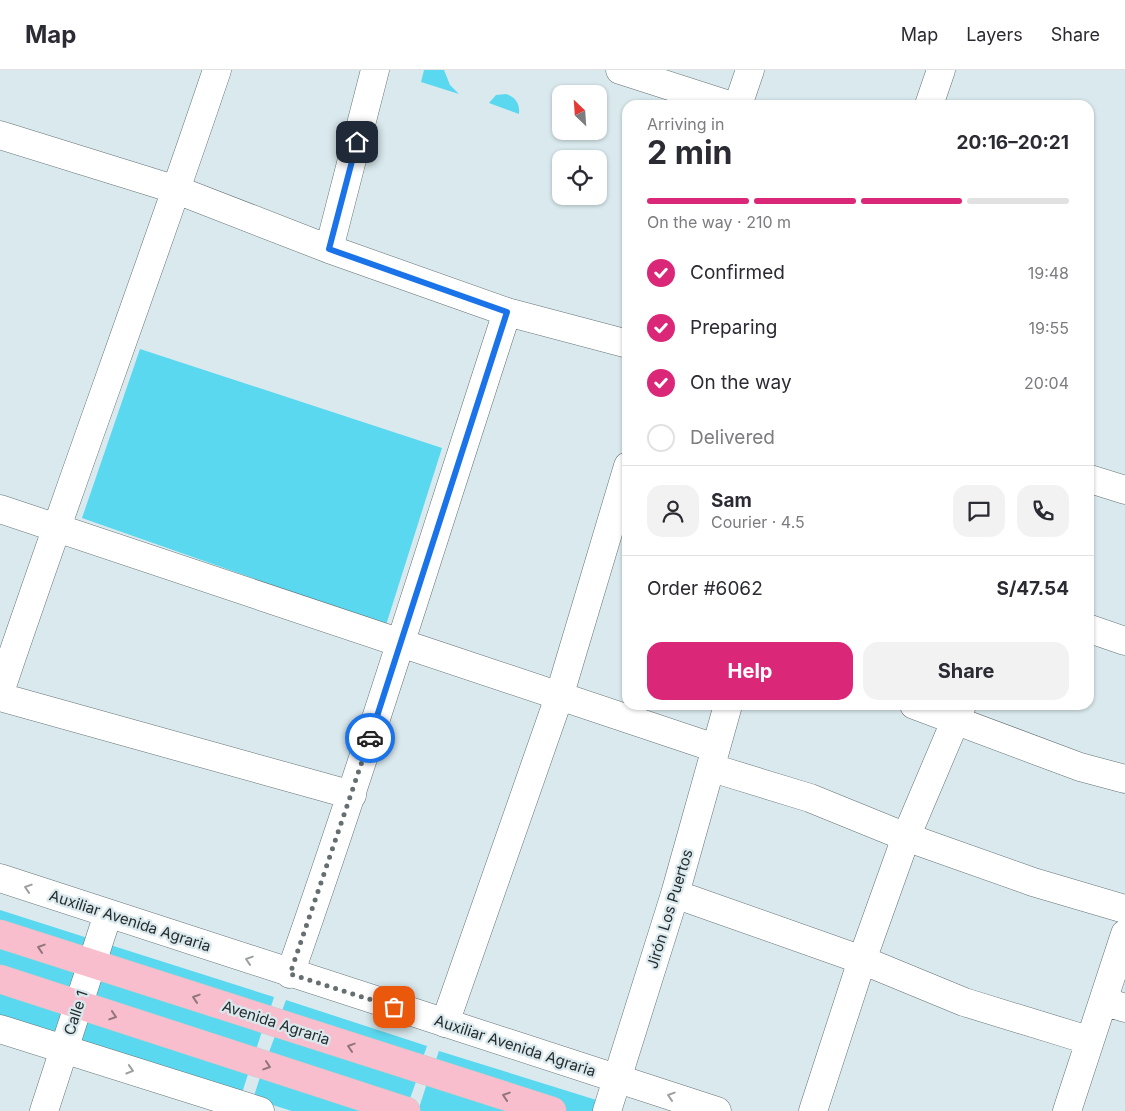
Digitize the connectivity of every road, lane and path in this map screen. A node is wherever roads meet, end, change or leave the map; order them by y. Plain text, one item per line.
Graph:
1 (217, 70) edge
2 (375, 70) edge
3 (620, 70) edge
4 (750, 70) edge
5 (941, 70) edge
6 (713, 100) edge
7 (740, 100) edge
8 (931, 100) edge
9 (0, 135) edge
10 (177, 190) junction
11 (329, 249) junction
12 (507, 312) junction
13 (622, 342) edge
14 (1094, 480) edge
15 (622, 486) edge
16 (1125, 490) edge
17 (0, 509) edge
18 (55, 528) junction
19 (1094, 631) edge
20 (1125, 641) edge
21 (399, 644) junction
22 (0, 692) edge
23 (0, 697) edge
24 (559, 697) junction
25 (727, 710) edge
26 (942, 710) edge
27 (959, 713) edge
28 (714, 758) junction
29 (1125, 779) edge
30 (352, 795) junction
31 (906, 837) junction
32 (0, 878) edge
33 (675, 894) junction
34 (1125, 909) edge
35 (108, 914) junction
36 (0, 934) edge
37 (1125, 934) edge
38 (862, 960) junction
39 (92, 964) junction
40 (290, 974) junction
41 (0, 979) edge
42 (1114, 1004) edge
43 (79, 1005) junction
44 (445, 1023) junction
45 (0, 1029) edge
46 (1088, 1040) junction
47 (64, 1049) junction
48 (617, 1078) junction
49 (44, 1111) edge
50 (260, 1111) edge
51 (406, 1111) edge
52 (552, 1111) edge
53 (608, 1111) edge
54 (717, 1111) edge
55 (812, 1111) edge
56 (1067, 1111) edge

1 - 10 street
2 - 11 street
3 - 6 street
4 - 7 street
5 - 8 street
9 - 10 street
10 - 11 street
10 - 18 street
11 - 12 street
12 - 13 street
12 - 21 street
14 - 16 street
15 - 24 street
17 - 18 street
18 - 21 street
18 - 22 street
19 - 20 street
21 - 24 street
21 - 30 street
23 - 30 street
24 - 28 street
24 - 44 street
25 - 28 street, Jirón Los Puertos
26 - 27 street
27 - 29 street
27 - 31 street
28 - 31 street
28 - 33 street, Jirón Los Puertos
30 - 40 street
31 - 34 street
31 - 38 street
35 -> 32 street, Auxiliar Avenida Agraria
33 - 38 street
33 - 48 street, Jirón Los Puertos
35 - 39 street, Calle 1
40 -> 35 street, Auxiliar Avenida Agraria
39 -> 36 main road, Avenida Agraria
37 - 42 street
38 - 46 street
38 - 55 street
39 - 43 street, Calle 1
52 -> 39 main road, Avenida Agraria
40 - 44 street, Auxiliar Avenida Agraria
41 - 43 main road
42 - 46 street
43 - 47 street, Calle 1
43 -> 51 main road
44 - 48 street, Auxiliar Avenida Agraria
45 - 47 street
46 - 56 street
47 - 49 street, Calle 1
47 -> 50 street
48 - 53 street, Jirón Los Puertos
54 -> 48 street, Auxiliar Avenida Agraria

